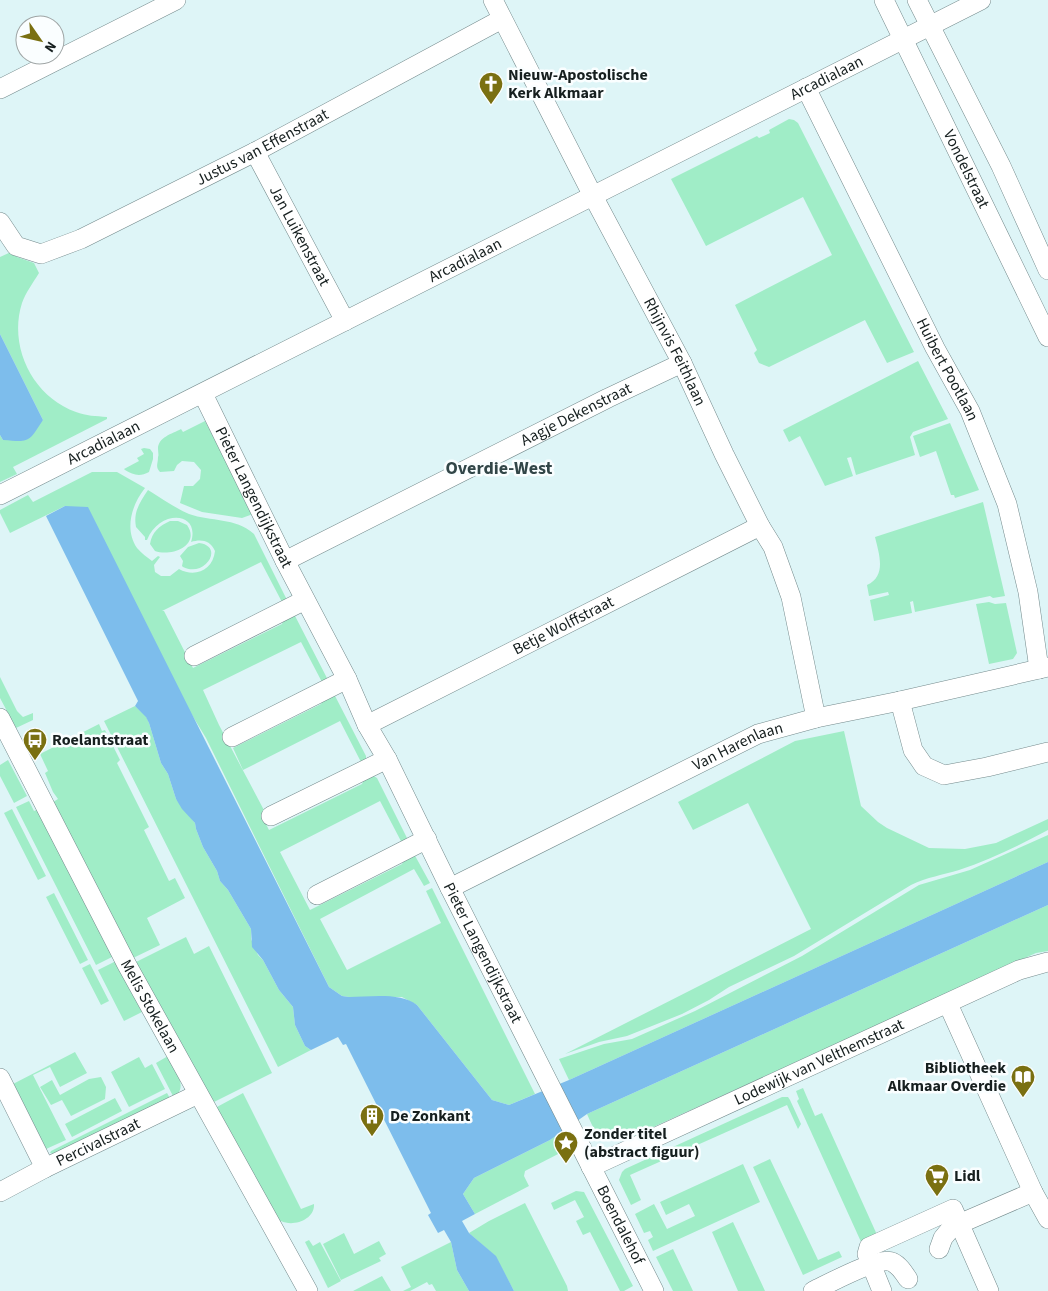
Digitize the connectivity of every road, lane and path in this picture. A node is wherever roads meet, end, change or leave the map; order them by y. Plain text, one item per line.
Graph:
1 (176, 0) edge
2 (493, 0) edge
3 (884, 0) edge
4 (917, 0) edge
5 (982, 0) edge
6 (502, 19) junction
7 (930, 26) junction
8 (904, 39) junction
9 (806, 88) junction
10 (0, 89) edge
11 (254, 152) junction
12 (593, 196) junction
13 (0, 222) edge
14 (1048, 270) edge
15 (345, 321) junction
16 (1048, 337) edge
17 (682, 363) junction
18 (203, 394) junction
19 (0, 496) edge
20 (760, 526) junction
21 (285, 561) junction
22 (305, 600) junction
23 (194, 656) dead end
24 (1043, 668) edge
25 (347, 679) junction
26 (900, 701) junction
27 (0, 718) edge
28 (816, 718) junction
29 (367, 724) junction
30 (232, 737) dead end
31 (1048, 752) edge
32 (387, 758) junction
33 (271, 816) dead end
34 (427, 839) junction
35 (450, 888) junction
36 (317, 895) dead end
37 (1048, 962) edge
38 (948, 1004) junction
39 (0, 1078) edge
40 (198, 1094) junction
41 (573, 1133) joint
42 (591, 1167) junction
43 (45, 1168) junction
44 (0, 1192) edge
45 (1033, 1192) junction
46 (1048, 1219) edge
47 (959, 1224) junction
48 (939, 1249) dead end
49 (870, 1264) junction
50 (908, 1279) dead end
51 (308, 1291) edge
52 (654, 1291) edge
53 (813, 1291) edge
54 (882, 1291) edge
55 (988, 1291) edge

1 - 10 street
2 - 6 street, Rhijnvis Feithlaan
3 - 8 street, Vondelstraat
4 - 7 street, Vondelstraat
5 - 7 street, Arcadialaan
6 - 11 street, Justus van Effenstraat
6 - 12 street, Rhijnvis Feithlaan
7 - 8 street, Arcadialaan
7 - 14 street, Vondelstraat
8 - 9 street, Arcadialaan
8 - 16 street, Vondelstraat
9 - 12 street, Arcadialaan
9 - 24 street, Huibert Pootlaan
11 - 13 street, Justus van Effenstraat
11 - 15 street, Jan Luikenstraat
12 - 15 street, Arcadialaan
12 - 17 street, Rhijnvis Feithlaan
15 - 18 street, Arcadialaan
17 - 20 street, Rhijnvis Feithlaan
17 - 21 street, Aagje Dekenstraat
18 - 19 street, Arcadialaan
18 - 21 street, Pieter Langendijkstraat
20 - 28 street, Rhijnvis Feithlaan
20 - 29 street, Betje Wolffstraat
21 - 22 street, Pieter Langendijkstraat
22 - 23 street
22 - 25 street, Pieter Langendijkstraat
24 - 26 street, Van Harenlaan
25 - 29 street, Pieter Langendijkstraat
25 - 30 street
26 - 28 street, Van Harenlaan
26 - 31 street
27 - 40 street, Melis Stokelaan
28 - 35 street, Van Harenlaan
29 - 32 street, Pieter Langendijkstraat
32 - 33 street
32 - 34 street, Pieter Langendijkstraat
34 - 35 street, Pieter Langendijkstraat
34 - 36 street
35 - 41 street, Pieter Langendijkstraat
37 - 38 street, Lodewijk van Velthemstraat
38 - 42 street, Lodewijk van Velthemstraat
38 - 45 street
39 - 43 street
40 - 43 street, Percivalstraat
40 - 51 street, Melis Stokelaan
41 - 42 street, Boendalehof
42 - 52 street, Boendalehof
43 - 44 street, Percivalstraat
45 - 46 street
45 - 47 street
47 - 48 street
47 - 49 street
47 - 55 street
49 - 50 street
49 - 53 street
49 - 54 street

